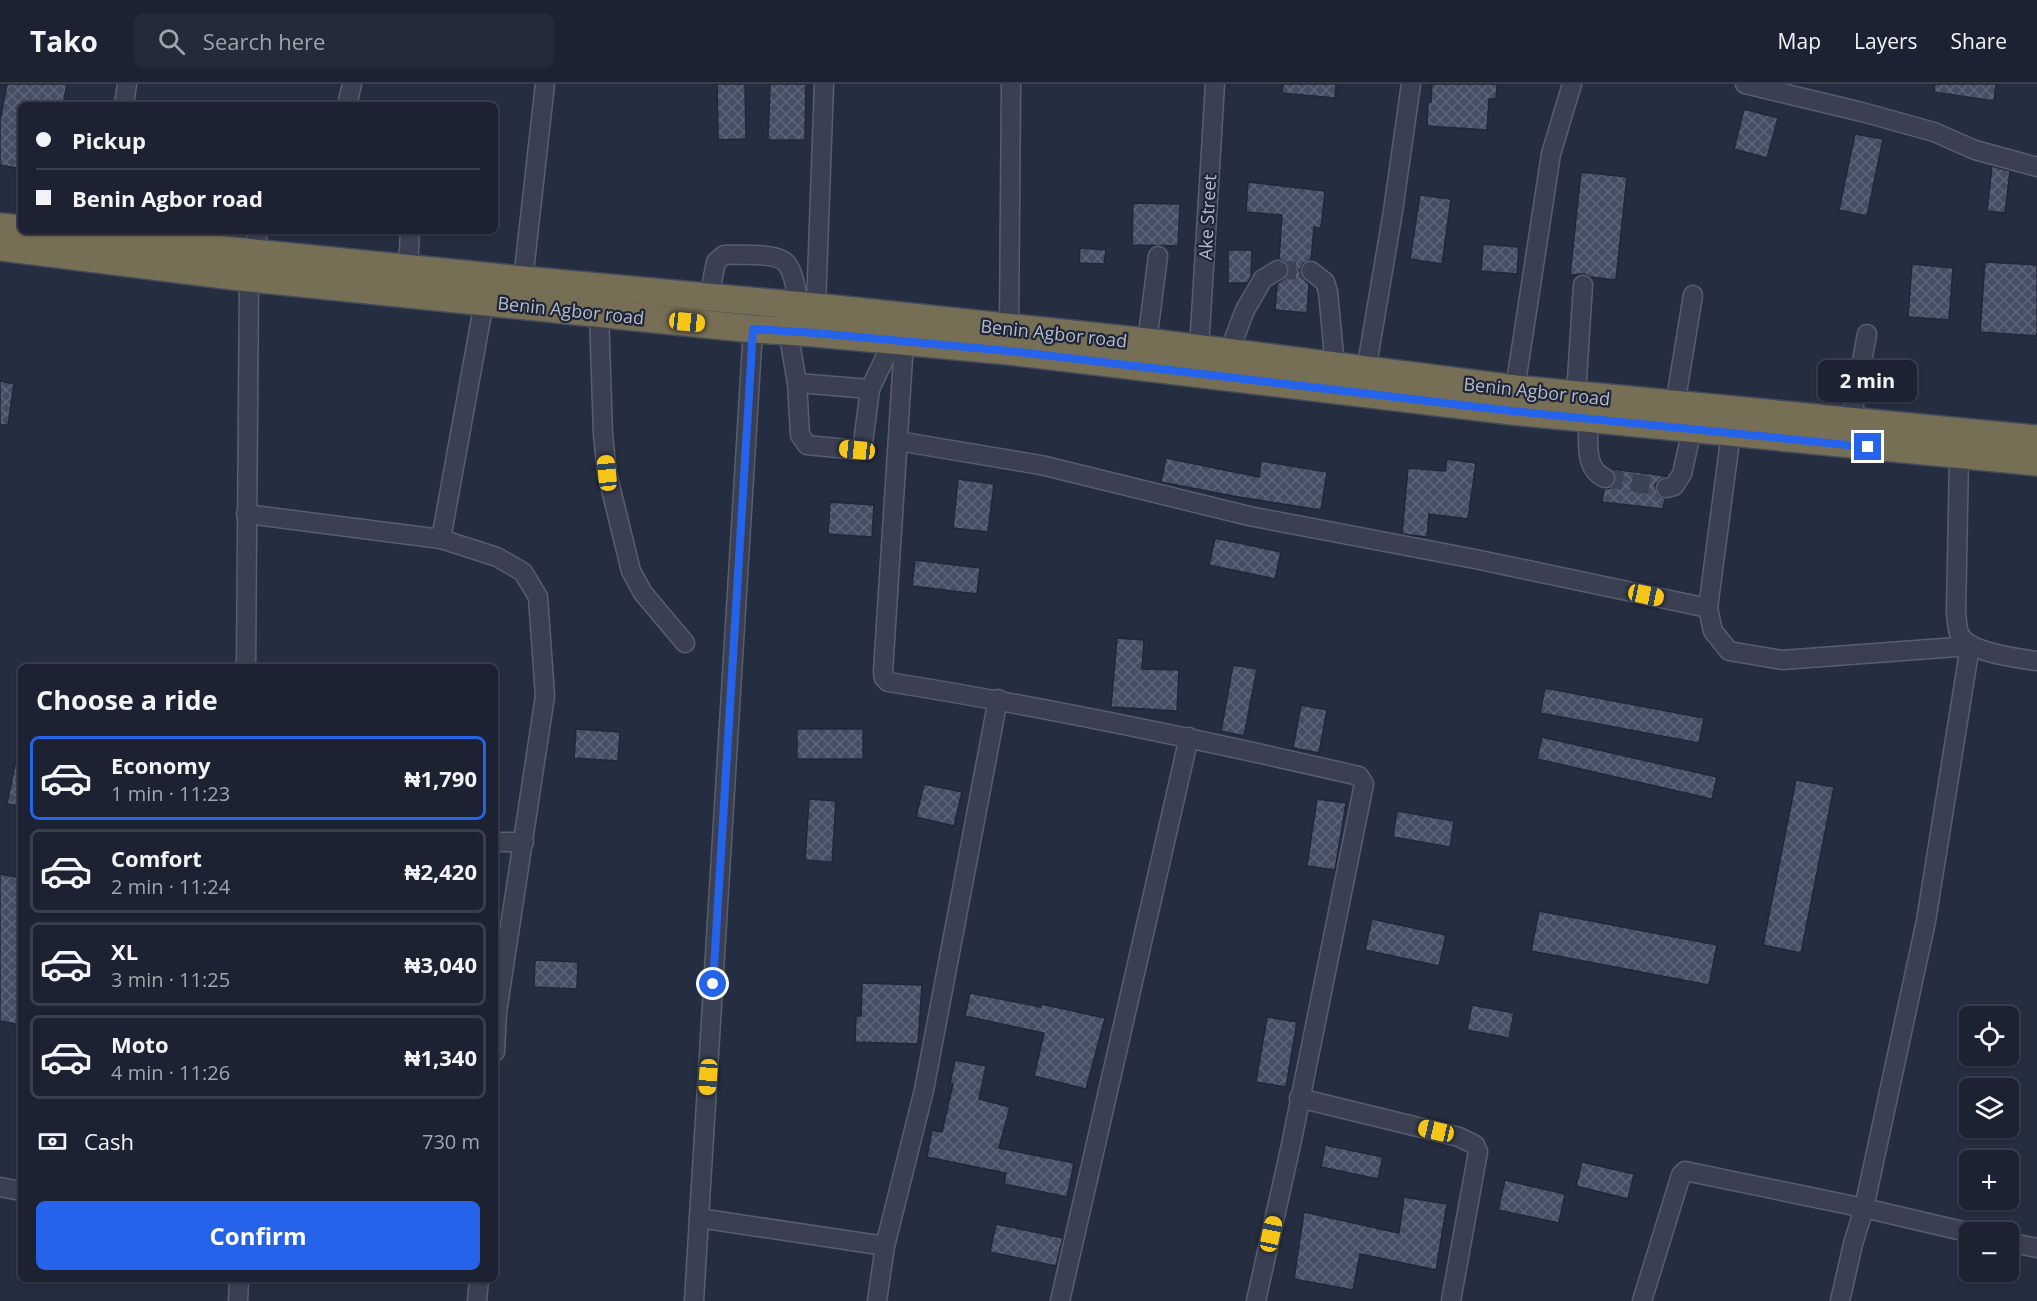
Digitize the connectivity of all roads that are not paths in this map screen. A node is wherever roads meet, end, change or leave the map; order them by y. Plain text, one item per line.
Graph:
1 (127, 84) edge
2 (352, 84) edge
3 (545, 84) edge
4 (824, 84) edge
5 (1011, 84) edge
6 (1215, 84) edge
7 (1410, 84) edge
8 (1572, 84) edge
9 (1745, 84) edge
10 (124, 102) edge
11 (348, 102) edge
12 (2037, 167) edge
13 (0, 227) edge
14 (18, 229) edge
15 (86, 234) edge
16 (410, 234) edge
17 (103, 235) edge
18 (149, 237) edge
19 (0, 247) edge
20 (254, 254) edge
21 (1158, 256) dead end
22 (408, 269) junction
23 (1278, 270) tunnel mouth
24 (1311, 271) dead end
25 (523, 280) junction
26 (1583, 285) dead end
27 (1693, 295) dead end
28 (709, 297) junction
29 (484, 302) junction
30 (808, 306) junction
31 (598, 313) junction
32 (1009, 328) junction
33 (753, 329) junction
34 (788, 331) junction
35 (1867, 333) dead end
36 (899, 341) junction
37 (1148, 342) junction
38 (1199, 350) junction
39 (1229, 352) junction
40 (1335, 366) junction
41 (1366, 370) junction
42 (797, 383) junction
43 (870, 389) junction
44 (1515, 389) junction
45 (1576, 395) junction
46 (1675, 405) junction
47 (1588, 419) junction
48 (1851, 421) junction
49 (1692, 429) junction
50 (1731, 433) junction
51 (2037, 439) edge
52 (898, 441) junction
53 (1959, 456) junction
54 (2037, 462) edge
55 (1605, 478) dead end
56 (1666, 488) dead end
57 (246, 514) junction
58 (441, 539) junction
59 (1708, 608) junction
60 (685, 643) dead end
61 (1970, 646) junction
62 (2037, 661) edge
63 (246, 664) edge
64 (998, 699) junction
65 (1189, 737) junction
66 (498, 842) edge
67 (524, 843) junction
68 (498, 1006) edge
69 (1299, 1098) junction
70 (0, 1187) edge
71 (18, 1190) edge
72 (1864, 1208) junction
73 (699, 1218) junction
74 (1959, 1230) edge
75 (2019, 1244) edge
76 (885, 1246) junction
77 (2037, 1248) edge
78 (239, 1282) edge
79 (479, 1282) edge
80 (238, 1301) edge
81 (477, 1301) edge
82 (694, 1301) edge
83 (878, 1301) edge
84 (1060, 1301) edge
85 (1256, 1301) edge
86 (1451, 1301) edge
87 (1642, 1301) edge
88 (1840, 1301) edge

1 - 10 street
2 - 11 street
3 - 25 street
4 - 30 street
5 - 32 street
6 - 38 street, Ake Street
7 - 41 street
8 - 44 street
9 - 12 street
13 - 14 highway
15 - 17 highway, Benin Agbor road
16 - 22 street
17 - 18 highway, Benin Agbor road
18 - 20 highway, Benin Agbor road
19 - 20 highway, Benin Agbor road
20 - 22 highway, Benin Agbor road
20 - 29 highway, Benin Agbor road
20 - 57 street
21 - 37 street
22 - 25 highway, Benin Agbor road
23 - 39 street
24 - 40 street
25 - 28 highway, Benin Agbor road
26 - 45 street
27 - 46 street
28 - 30 highway, Benin Agbor road
28 - 30 street
29 - 31 highway, Benin Agbor road
29 - 58 street
30 - 32 highway, Benin Agbor road
31 - 33 highway, Benin Agbor road
31 - 60 street
32 - 37 highway, Benin Agbor road
33 - 34 highway, Benin Agbor road
33 - 73 street
34 - 36 highway, Benin Agbor road
34 - 42 street
35 - 48 street
36 - 43 street
36 - 47 highway, Benin Agbor road
36 - 52 street
37 - 38 highway, Benin Agbor road
38 - 39 highway, Benin Agbor road
39 - 40 highway, Benin Agbor road
40 - 41 highway, Benin Agbor road
41 - 44 highway, Benin Agbor road
42 - 43 street
42 - 43 street
44 - 45 highway, Benin Agbor road
45 - 46 highway, Benin Agbor road
46 - 48 highway, Benin Agbor road
47 - 49 highway, Benin Agbor road
47 - 55 street
48 - 51 highway, Benin Agbor road
49 - 50 highway, Benin Agbor road
49 - 56 street
50 - 53 highway, Benin Agbor road
50 - 59 street
52 - 59 street
52 - 64 street
53 - 54 highway, Benin Agbor road
53 - 61 street
57 - 58 street
57 - 63 street
58 - 67 street
59 - 61 street
61 - 62 street
61 - 72 street
64 - 65 street
64 - 76 street
65 - 69 street
65 - 84 street
66 - 67 street
67 - 68 street
69 - 85 street
69 - 86 street
70 - 71 street
72 - 74 street
72 - 87 street
72 - 88 street
73 - 76 street
73 - 82 street
75 - 77 street
76 - 83 street
78 - 80 street
79 - 81 street

